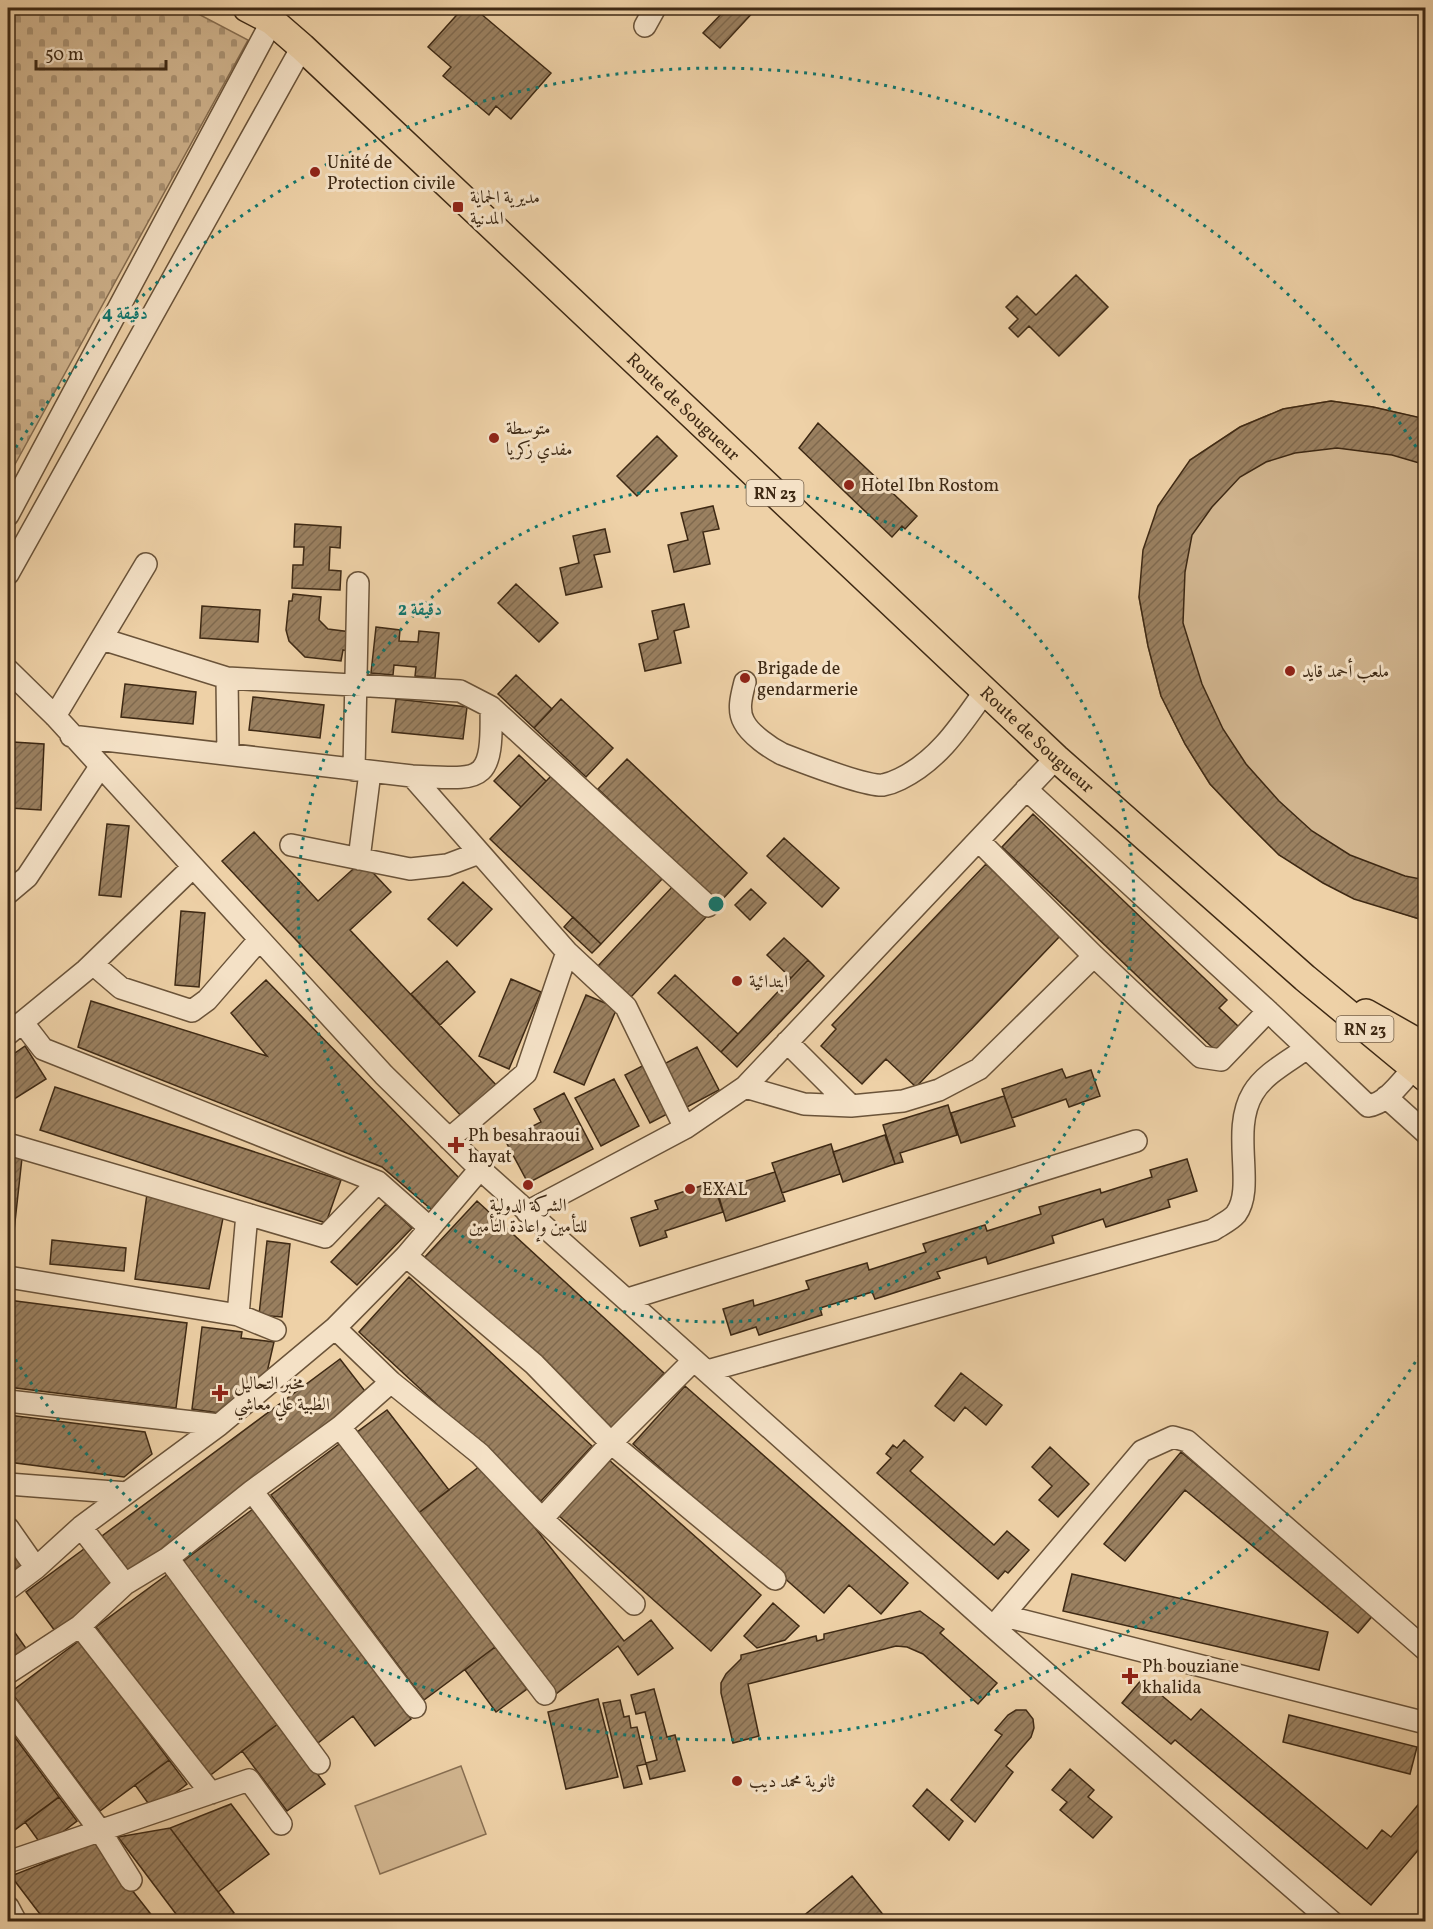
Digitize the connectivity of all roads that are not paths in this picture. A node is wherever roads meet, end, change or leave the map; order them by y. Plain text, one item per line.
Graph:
1 (247, 8) edge
2 (272, 21) junction
3 (302, 47) junction
4 (8, 515) edge
5 (146, 564) dead end
6 (8, 574) edge
7 (358, 583) dead end
8 (102, 639) junction
9 (8, 670) edge
10 (227, 678) junction
11 (745, 682) dead end
12 (356, 686) junction
13 (985, 692) junction
14 (491, 707) junction
15 (55, 716) junction
16 (70, 736) junction
17 (228, 754) junction
18 (1056, 758) junction
19 (100, 766) junction
20 (362, 771) junction
21 (411, 776) junction
22 (1026, 789) junction
23 (979, 842) junction
24 (291, 845) dead end
25 (479, 853) junction
26 (359, 859) junction
27 (193, 867) junction
28 (8, 893) edge
29 (708, 906) dead end
30 (259, 940) junction
31 (567, 952) junction
32 (1094, 956) junction
33 (93, 964) junction
34 (1268, 1011) junction
35 (15, 1028) edge
36 (787, 1042) junction
37 (1306, 1048) junction
38 (1421, 1065) edge
39 (746, 1087) junction
40 (1386, 1098) junction
41 (851, 1106) junction
42 (685, 1128) junction
43 (1425, 1134) edge
44 (449, 1139) junction
45 (1136, 1141) dead end
46 (8, 1144) edge
47 (480, 1169) junction
48 (378, 1182) junction
49 (527, 1212) junction
50 (247, 1214) junction
51 (430, 1228) junction
52 (406, 1257) junction
53 (8, 1277) edge
54 (628, 1299) junction
55 (238, 1315) junction
56 (335, 1328) junction
57 (274, 1330) dead end
58 (701, 1365) junction
59 (391, 1382) junction
60 (8, 1401) edge
61 (219, 1425) junction
62 (340, 1427) junction
63 (611, 1443) junction
64 (8, 1484) edge
65 (252, 1491) junction
66 (127, 1493) junction
67 (542, 1519) junction
68 (81, 1527) junction
69 (8, 1528) edge
70 (168, 1558) junction
71 (36, 1568) junction
72 (775, 1579) dead end
73 (125, 1584) junction
74 (8, 1588) edge
75 (634, 1604) dead end
76 (999, 1622) junction
77 (80, 1626) junction
78 (1425, 1650) edge
79 (8, 1673) edge
80 (545, 1694) dead end
81 (8, 1707) edge
82 (415, 1707) dead end
83 (1425, 1723) edge
84 (319, 1762) dead end
85 (211, 1793) junction
86 (281, 1824) dead end
87 (101, 1832) junction
88 (8, 1862) edge
89 (131, 1880) dead end
90 (8, 1907) edge
91 (16, 1922) edge
92 (1332, 1922) edge

1 - 2 main road, Route de Sougueur / RN 23
2 - 3 main road, Route de Sougueur / RN 23
2 - 4 street
3 - 6 street
3 - 13 main road, Route de Sougueur / RN 23
5 - 8 street
7 - 12 street
8 - 10 street
8 - 15 street
9 - 15 street
10 - 12 street
10 - 17 street
11 - 13 street
12 - 14 street
12 - 20 street
13 - 18 main road, Route de Sougueur / RN 23
14 - 21 street
14 - 29 street
15 - 16 street
16 - 17 street
16 - 19 street
17 - 20 street
18 - 22 street
18 - 38 main road, Route de Sougueur / RN 23
19 - 27 street
19 - 28 street
20 - 21 street
20 - 26 street
21 - 25 street
22 - 23 street
22 - 34 street
23 - 32 street
23 - 36 street
24 - 26 street
25 - 26 street
25 - 31 street
27 - 30 street
27 - 33 street
30 - 33 street
30 - 44 street
31 - 42 street
31 - 44 street
32 - 34 street
32 - 41 street
33 - 35 street
34 - 37 street
35 - 48 street
36 - 39 street
36 - 41 street
37 - 40 street
37 - 58 street
38 - 40 street
39 - 41 street
39 - 42 street
40 - 43 street
42 - 49 street
44 - 47 street
45 - 54 street
46 - 50 street
47 - 49 street
47 - 51 street
48 - 50 street
48 - 51 street
49 - 54 street
50 - 55 street
51 - 52 street
52 - 56 street
52 - 63 street
53 - 55 street
54 - 58 street
55 - 57 street
56 - 59 street
56 - 61 street
58 - 63 street
58 - 76 street
59 - 62 street
59 - 67 street
60 - 61 street
61 - 66 street
62 - 65 street
62 - 80 street
63 - 67 street
63 - 72 street
64 - 66 street
65 - 70 street
65 - 82 street
66 - 68 street
67 - 75 street
68 - 71 street
68 - 73 street
69 - 71 street
70 - 73 street
70 - 84 street
71 - 74 street
73 - 77 street
76 - 78 street
76 - 83 street
76 - 92 street
77 - 79 street
77 - 85 street
81 - 87 street
85 - 86 street
85 - 87 street
87 - 88 street
87 - 89 street
90 - 91 street

